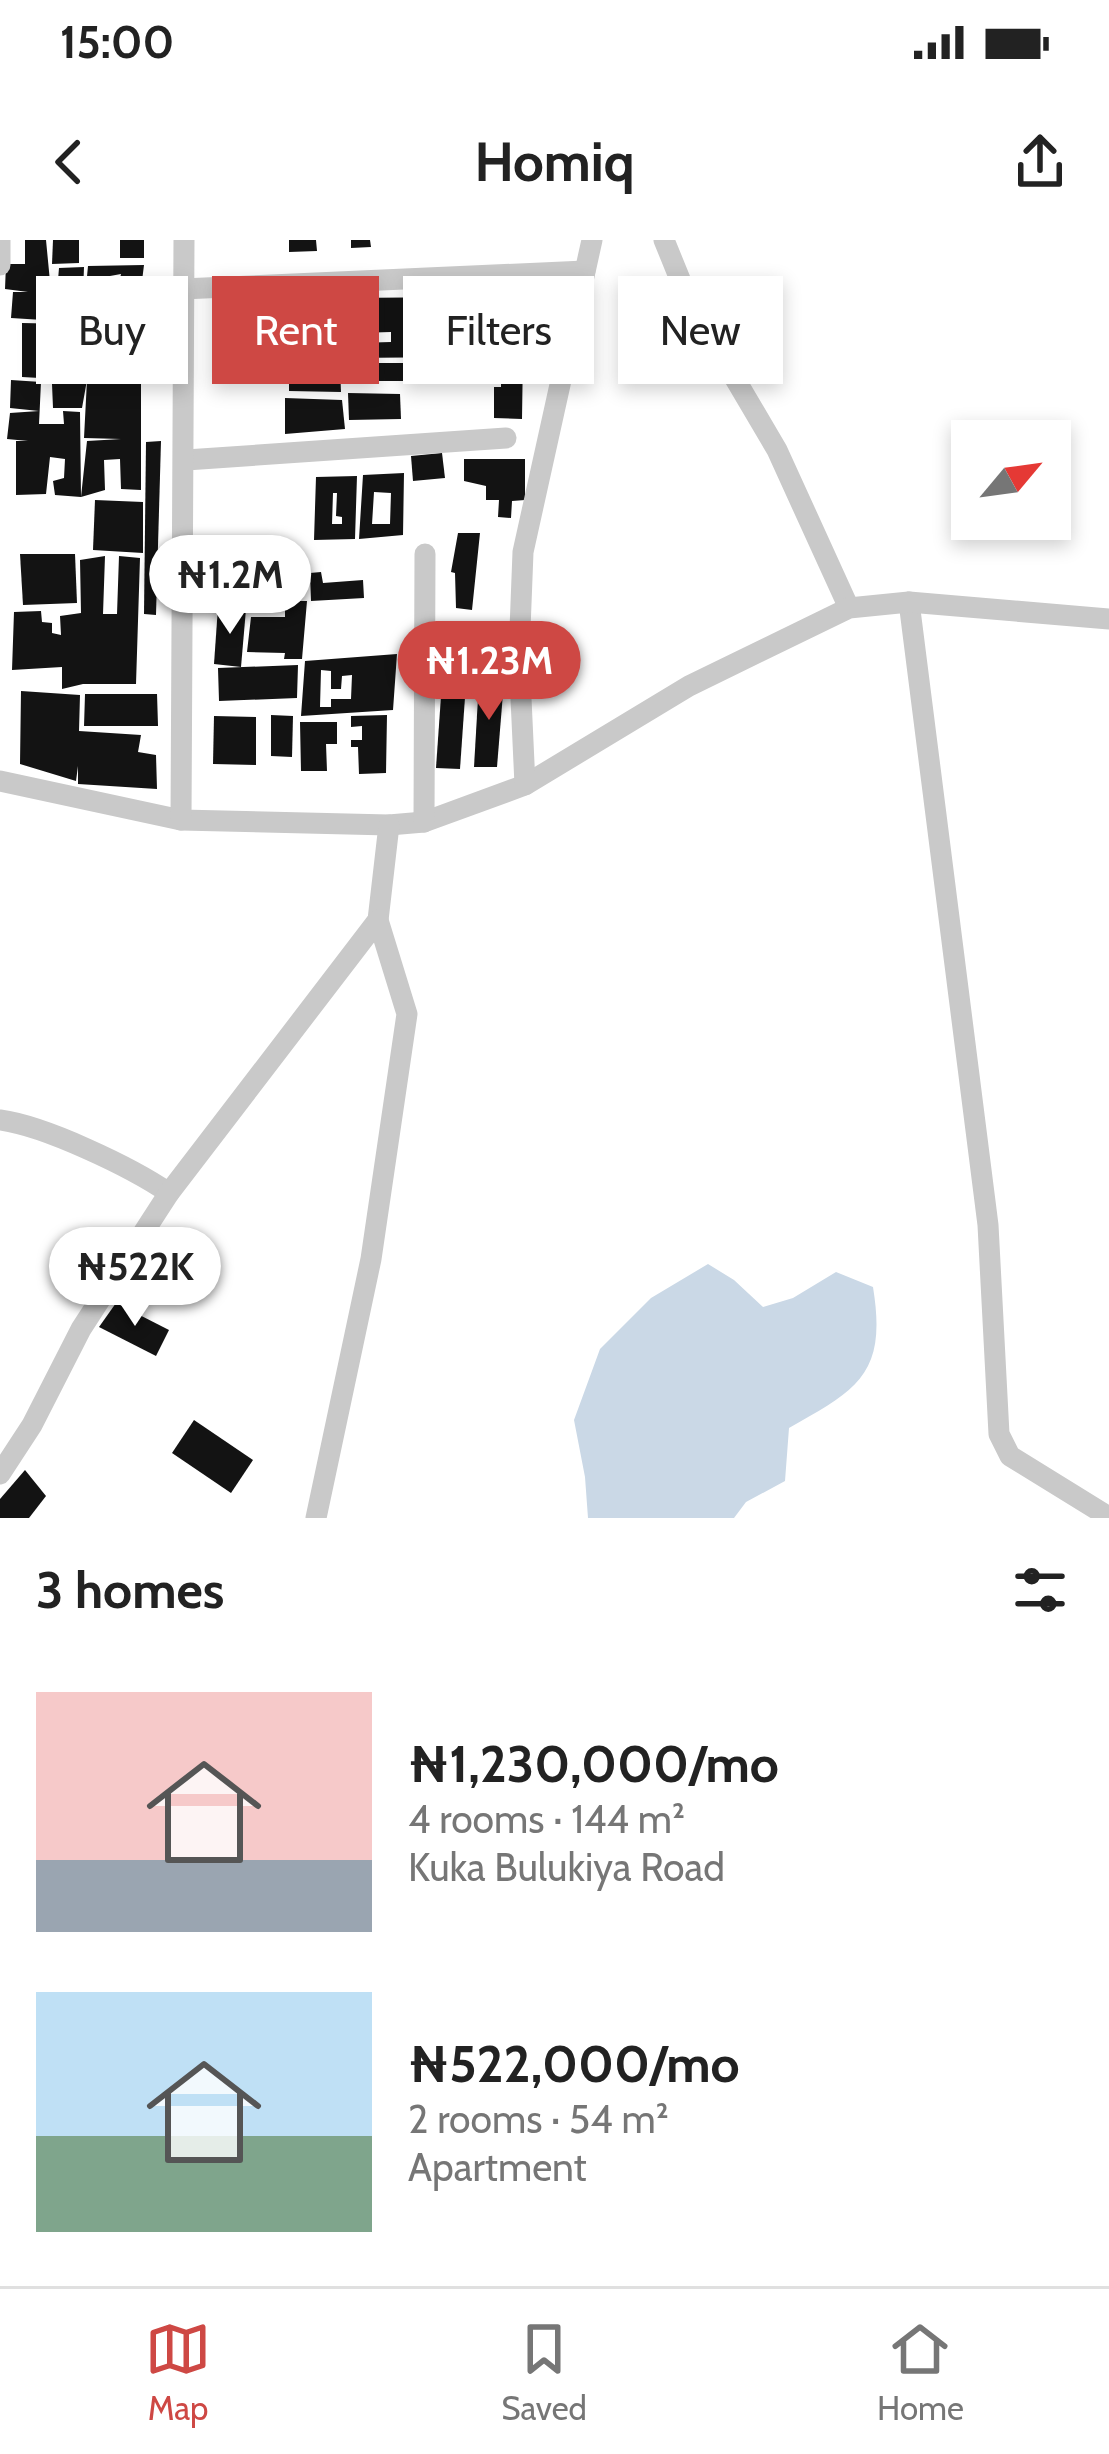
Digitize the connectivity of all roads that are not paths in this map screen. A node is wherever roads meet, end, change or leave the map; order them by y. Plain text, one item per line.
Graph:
1 (1, 240) edge
2 (184, 240) edge
3 (592, 240) edge
4 (664, 240) edge
5 (0, 265) edge
6 (586, 271) junction
7 (183, 276) edge
8 (188, 289) edge
9 (184, 384) edge
10 (506, 438) dead end
11 (186, 460) junction
12 (425, 554) dead end
13 (909, 602) junction
14 (849, 608) junction
15 (1109, 619) edge
16 (0, 781) edge
17 (525, 785) junction
18 (181, 820) junction
19 (424, 822) junction
20 (389, 826) junction
21 (379, 920) junction
22 (0, 1120) edge
23 (170, 1193) junction
24 (0, 1474) edge
25 (1109, 1517) edge
26 (316, 1518) edge

1 - 5 street
2 - 7 street
3 - 6 street
4 - 14 street
6 - 8 street
6 - 17 street
9 - 11 street
10 - 11 street
11 - 18 street
12 - 19 street
13 - 14 street
13 - 15 street
13 - 25 street
14 - 17 street
16 - 18 street
17 - 19 street
18 - 20 street
19 - 20 street
20 - 21 street
21 - 23 street
21 - 26 street
22 - 23 street
23 - 24 street

